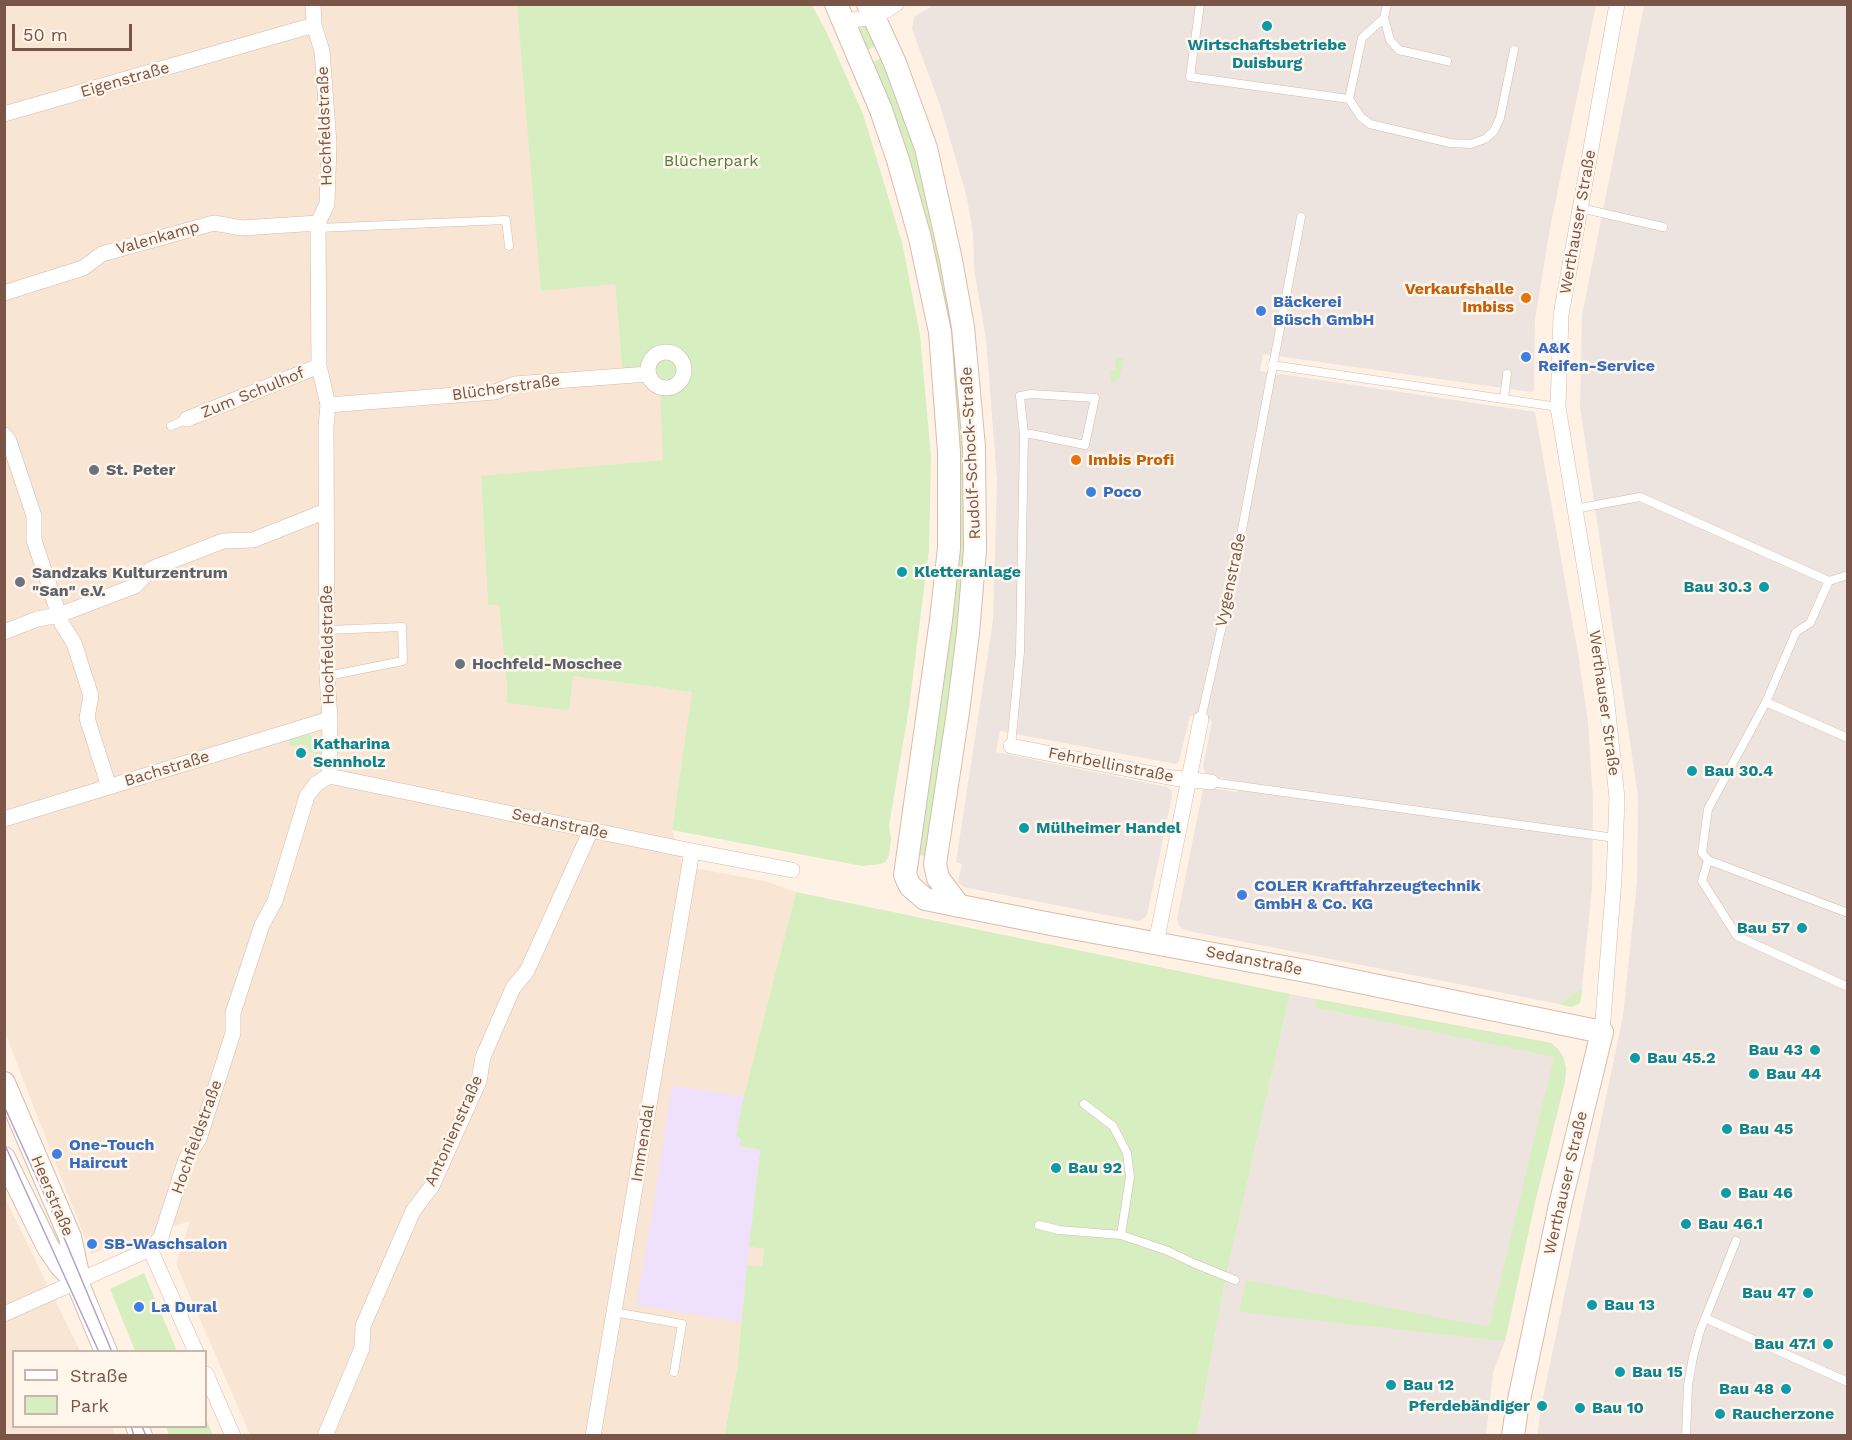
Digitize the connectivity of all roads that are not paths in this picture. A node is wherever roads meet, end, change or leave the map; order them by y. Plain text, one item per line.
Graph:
1 (313, 4) edge
2 (896, 4) edge
3 (1200, 4) edge
4 (1387, 4) edge
5 (1617, 4) edge
6 (868, 9) edge
7 (841, 13) edge
8 (1384, 18) junction
9 (314, 25) junction
10 (1514, 50) dead end
11 (1447, 62) dead end
12 (1349, 99) junction
13 (4, 114) edge
14 (1580, 208) junction
15 (1301, 217) dead end
16 (318, 225) junction
17 (1663, 227) dead end
18 (509, 246) dead end
19 (4, 293) edge
20 (1272, 365) junction
21 (319, 366) junction
22 (648, 374) dead end
23 (1507, 374) dead end
24 (1504, 399) junction
25 (328, 405) junction
26 (1558, 407) junction
27 (187, 419) joint
28 (171, 426) dead end
29 (4, 435) edge
30 (1024, 435) junction
31 (1575, 509) junction
32 (326, 511) junction
33 (1848, 575) edge
34 (1829, 581) junction
35 (59, 615) junction
36 (327, 630) junction
37 (4, 632) edge
38 (327, 676) junction
39 (1766, 702) junction
40 (330, 719) junction
41 (1201, 719) joint
42 (1848, 738) edge
43 (1011, 746) joint
44 (329, 776) junction
45 (1189, 779) junction
46 (1211, 782) joint
47 (109, 787) junction
48 (4, 819) edge
49 (591, 830) junction
50 (1615, 838) junction
51 (692, 851) junction
52 (1708, 860) junction
53 (792, 870) dead end
54 (910, 886) joint
55 (959, 906) junction
56 (1848, 913) edge
57 (1156, 943) junction
58 (1848, 987) edge
59 (1602, 1032) junction
60 (4, 1083) edge
61 (1084, 1104) dead end
62 (10, 1109) edge
63 (4, 1158) edge
64 (1039, 1225) dead end
65 (1121, 1235) junction
66 (1736, 1241) dead end
67 (150, 1249) junction
68 (1235, 1280) dead end
69 (77, 1282) junction
70 (614, 1312) junction
71 (4, 1314) edge
72 (1705, 1318) junction
73 (105, 1350) edge
74 (195, 1350) edge
75 (674, 1372) dead end
76 (207, 1376) edge
77 (1848, 1382) edge
78 (1514, 1434) edge
79 (233, 1436) edge
80 (325, 1436) edge
81 (593, 1436) edge
82 (1686, 1436) edge

1 - 9 street, Hochfeldstraße
2 - 6 street
3 - 12 lane
4 - 8 lane
5 - 14 street, Werthauser Straße
6 - 7 street
6 - 55 main road, Rudolf-Schock-Straße
7 - 54 main road, Rudolf-Schock-Straße
8 - 11 lane
8 - 12 lane
9 - 13 street, Eigenstraße
9 - 16 street, Hochfeldstraße
10 - 12 lane
14 - 17 lane
14 - 26 street, Werthauser Straße
15 - 20 lane, Vygenstraße
16 - 18 lane
16 - 19 street, Valenkamp
16 - 21 street, Hochfeldstraße
20 - 24 lane
20 - 41 lane, Vygenstraße
21 - 25 street, Hochfeldstraße
21 - 27 street, Zum Schulhof
22 - 25 street, Blücherstraße
23 - 24 lane
24 - 26 lane
25 - 32 street, Hochfeldstraße
26 - 31 street, Werthauser Straße
27 - 28 lane
29 - 35 street
30 - 30 lane
30 - 43 lane
31 - 34 lane
31 - 50 street, Werthauser Straße
32 - 35 street
32 - 36 street, Hochfeldstraße
33 - 34 lane
34 - 39 lane
35 - 37 street
35 - 47 street
36 - 38 street, Hochfeldstraße
36 - 38 lane
38 - 40 street, Hochfeldstraße
39 - 42 lane
39 - 52 lane
40 - 44 street, Hochfeldstraße
40 - 47 street, Bachstraße
41 - 45 street, Vygenstraße
43 - 45 street, Fehrbellinstraße
44 - 49 street, Sedanstraße
44 - 67 street, Hochfeldstraße
45 - 46 street, Fehrbellinstraße
45 - 57 street, Vygenstraße
46 - 50 lane
47 - 48 street, Bachstraße
49 - 51 street, Sedanstraße
49 - 80 street, Antonienstraße
50 - 59 street, Werthauser Straße
51 - 53 street, Sedanstraße
51 - 70 street, Immendal
52 - 56 lane
52 - 58 lane
54 - 55 main road, Sedanstraße
55 - 57 main road, Sedanstraße
57 - 59 main road, Sedanstraße
59 - 78 main road, Werthauser Straße
60 - 62 main road, Heerstraße
61 - 65 lane
62 - 69 main road, Heerstraße
63 - 69 main road, Heerstraße
64 - 65 lane
65 - 68 lane
66 - 72 lane
67 - 69 street
67 - 74 street
69 - 71 street
69 - 73 main road, Heerstraße
70 - 75 lane
70 - 81 street, Immendal
72 - 77 lane
72 - 82 lane
76 - 79 street

